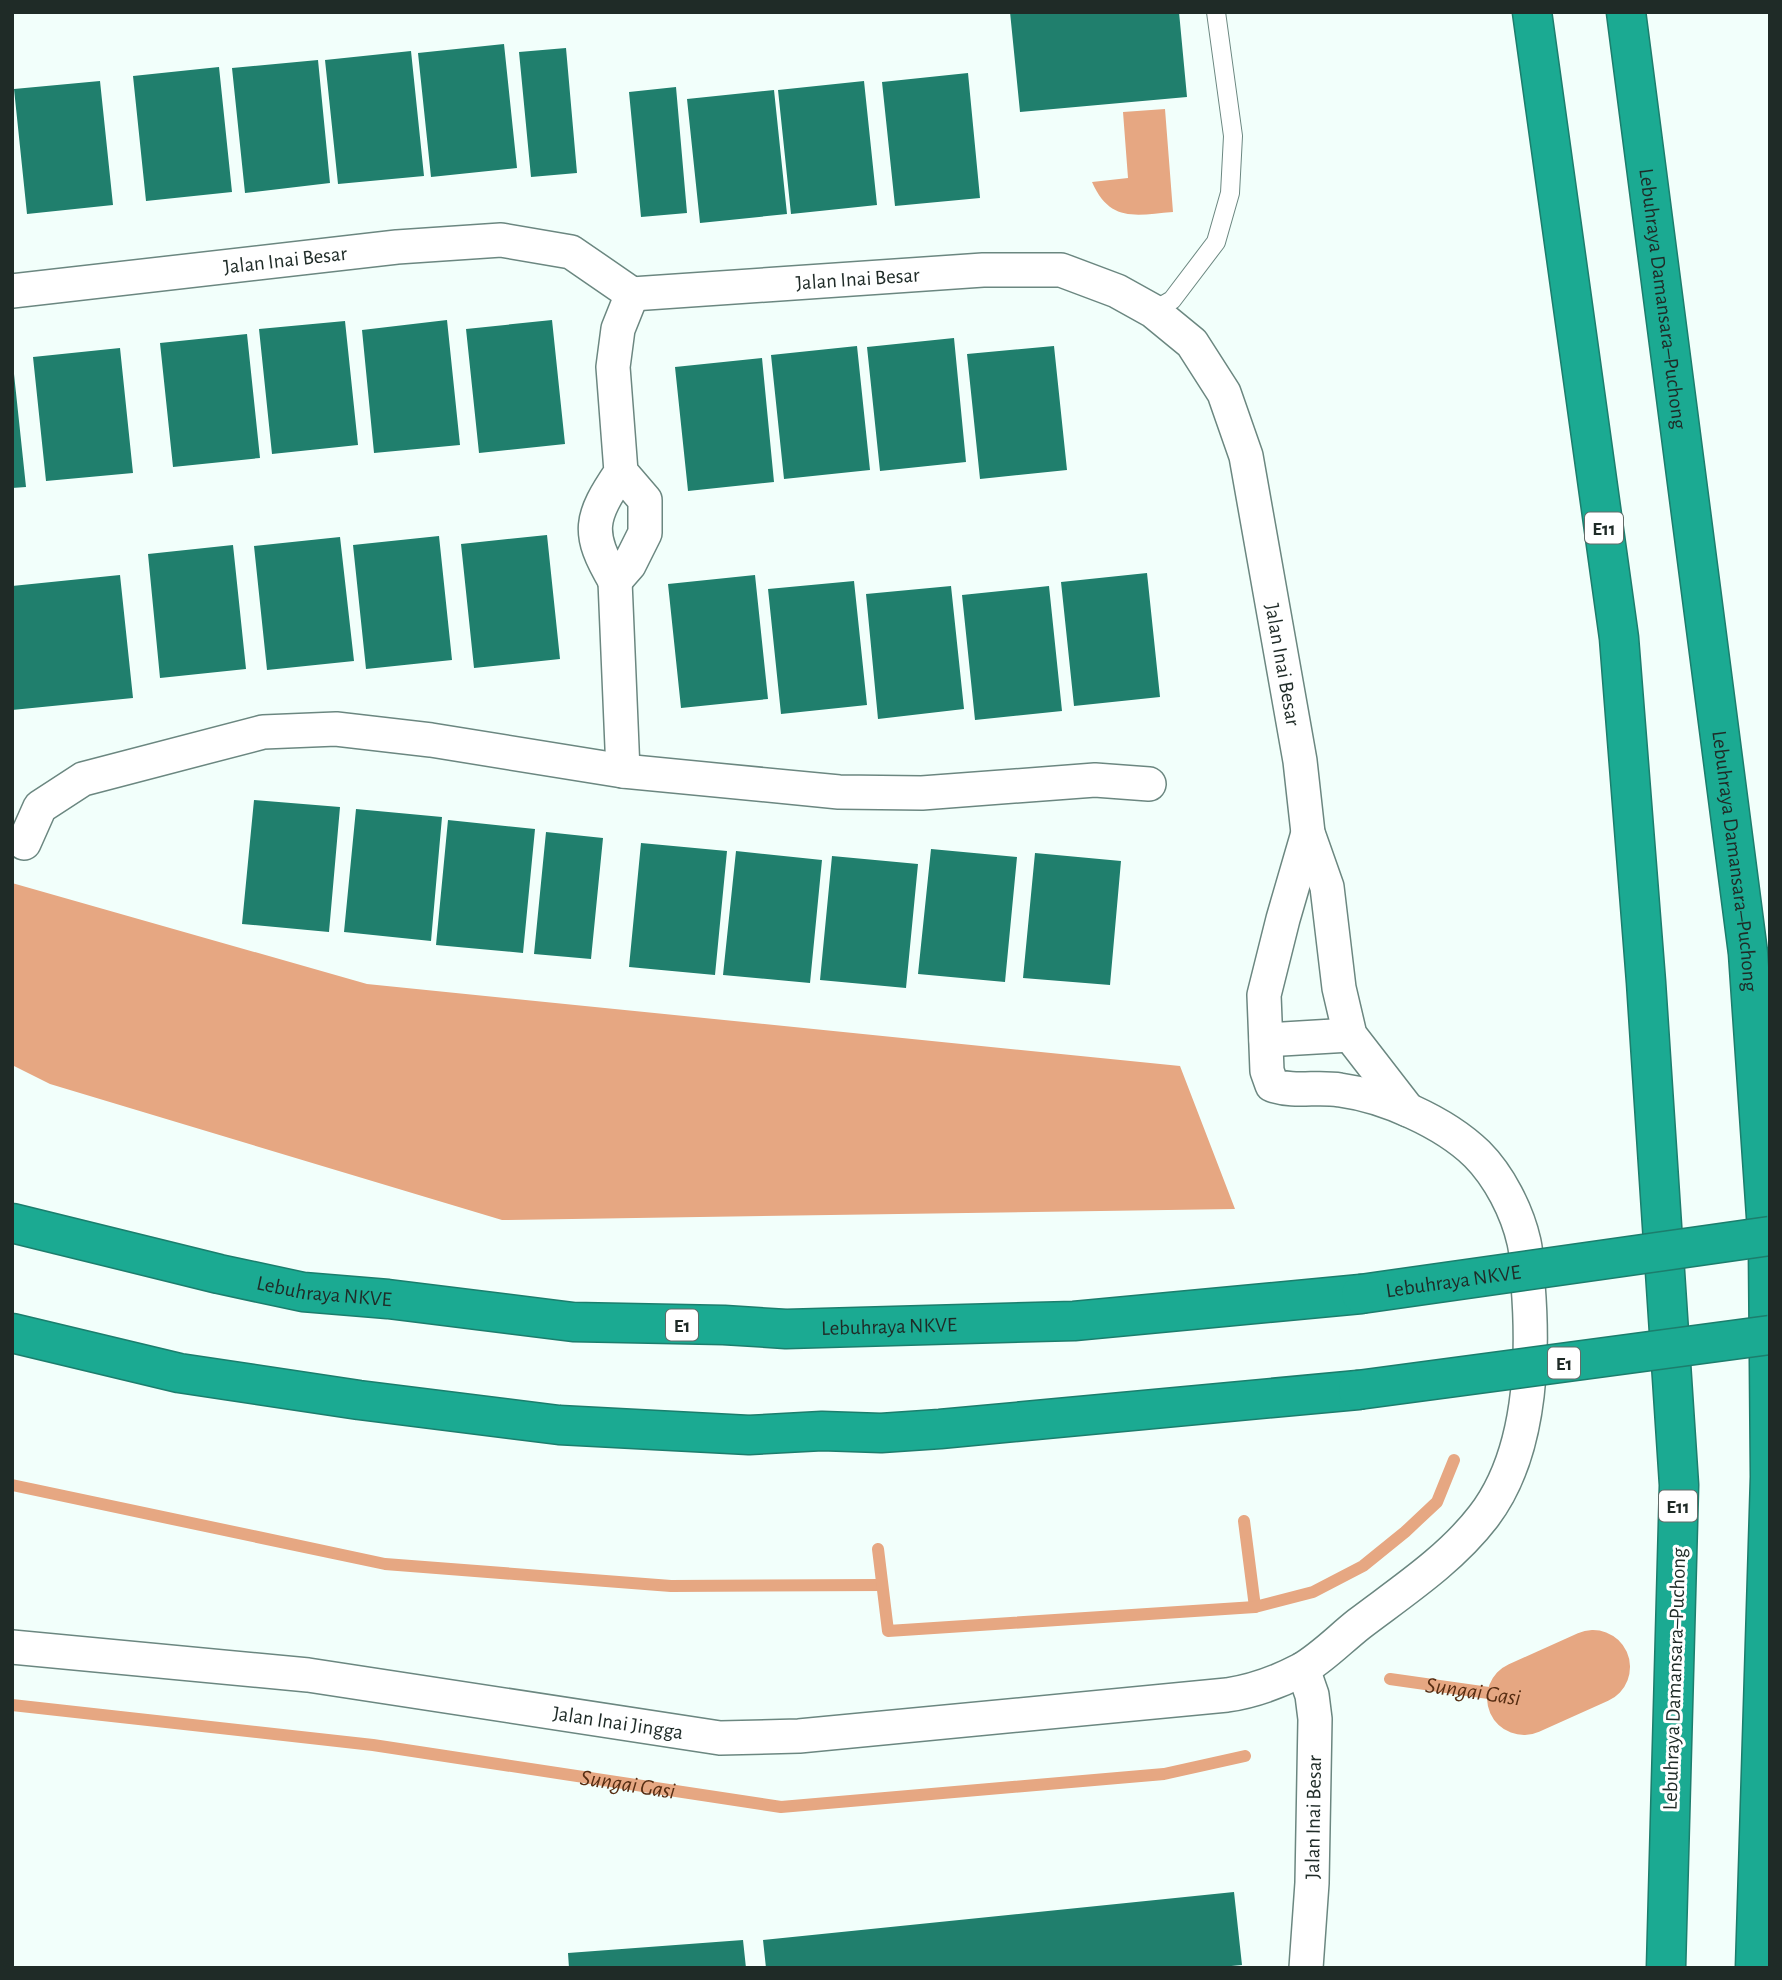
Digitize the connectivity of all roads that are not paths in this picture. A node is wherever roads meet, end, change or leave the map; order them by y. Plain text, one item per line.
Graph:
1 (1216, 12) edge
2 (1531, 12) edge
3 (1626, 12) edge
4 (12, 291) edge
5 (632, 294) junction
6 (1153, 311) junction
7 (621, 472) junction
8 (615, 581) junction
9 (623, 771) junction
10 (1149, 784) dead end
11 (1308, 833) junction
12 (24, 843) dead end
13 (1350, 1035) junction
14 (1266, 1040) junction
15 (1408, 1110) junction
16 (12, 1223) edge
17 (1770, 1236) edge
18 (12, 1334) edge
19 (1770, 1335) edge
20 (12, 1647) edge
21 (1303, 1669) junction
22 (1306, 1968) edge
23 (1666, 1968) edge
24 (1755, 1968) edge

1 - 6 lane
2 - 23 highway, Lebuhraya Damansara–Puchong / E11
3 - 24 highway, Lebuhraya Damansara–Puchong
4 - 5 street, Jalan Inai Besar
5 - 6 street, Jalan Inai Besar
5 - 7 street
6 - 11 street, Jalan Inai Besar
7 - 8 street
7 - 8 street
8 - 9 street
9 - 10 street
9 - 12 street
11 - 13 street
11 - 14 street
13 - 14 street
13 - 15 street
14 - 15 street
15 - 21 street, Jalan Inai Jingga
16 - 17 highway, Lebuhraya NKVE / E1, bridge
18 - 19 highway, E1, bridge
20 - 21 street, Jalan Inai Jingga
21 - 22 street, Jalan Inai Besar

